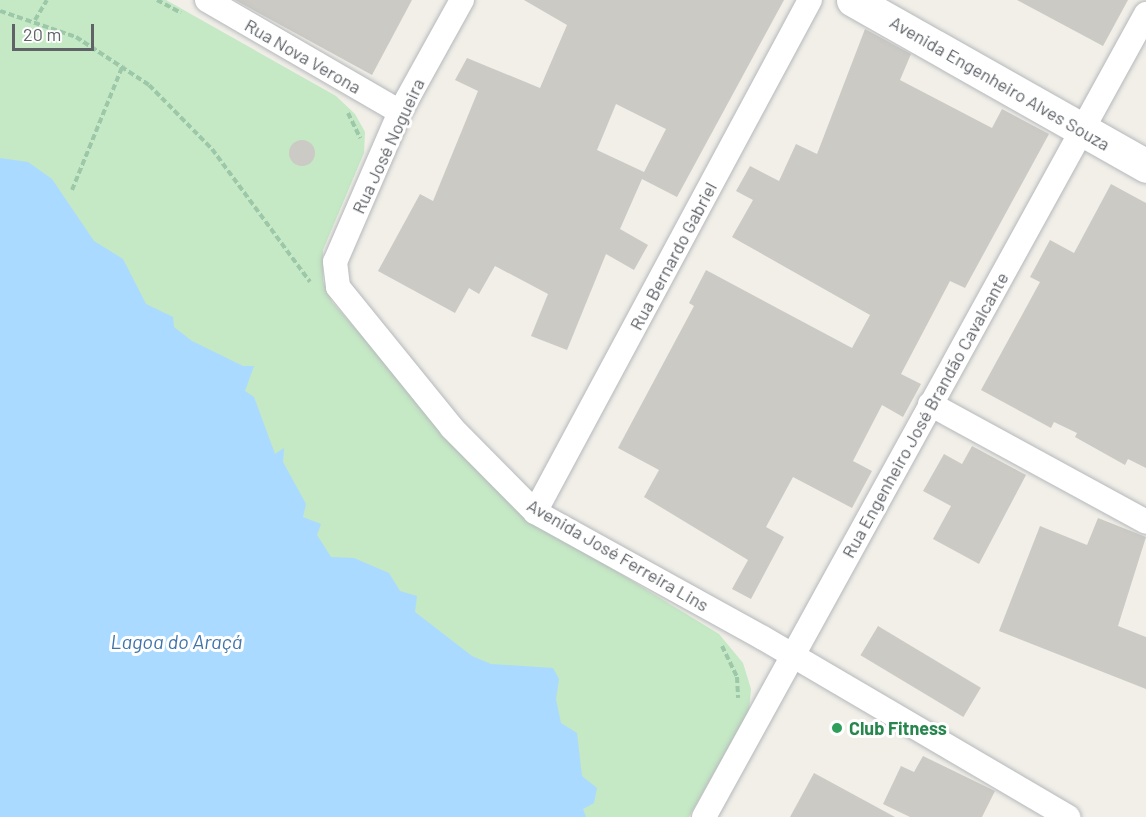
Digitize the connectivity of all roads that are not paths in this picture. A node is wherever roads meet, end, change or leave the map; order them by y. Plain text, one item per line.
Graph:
1 (462, 0) edge
2 (810, 0) edge
3 (853, 0) edge
4 (196, 3) edge
5 (1146, 14) edge
6 (400, 112) junction
7 (1083, 131) junction
8 (1146, 166) edge
9 (335, 262) joint
10 (930, 404) junction
11 (535, 512) junction
12 (1146, 522) edge
13 (793, 656) junction
14 (1064, 816) edge
15 (704, 817) edge

1 - 6 street, Rua José Nogueira
2 - 11 street, Rua Bernardo Gabriel
3 - 7 main road, Avenida Engenheiro Alves Souza
4 - 6 street, Rua Nova Verona
5 - 7 street, Rua Engenheiro José Brandão Cavalcante
6 - 9 street, Rua José Nogueira
7 - 8 main road, Avenida Engenheiro Alves Souza
7 - 10 street, Rua Engenheiro José Brandão Cavalcante
9 - 11 street, Avenida José Ferreira Lins
10 - 12 street
10 - 13 street, Rua Engenheiro José Brandão Cavalcante
11 - 13 street, Avenida José Ferreira Lins
13 - 14 street, Avenida José Ferreira Lins
13 - 15 street, Rua Engenheiro José Brandão Cavalcante

